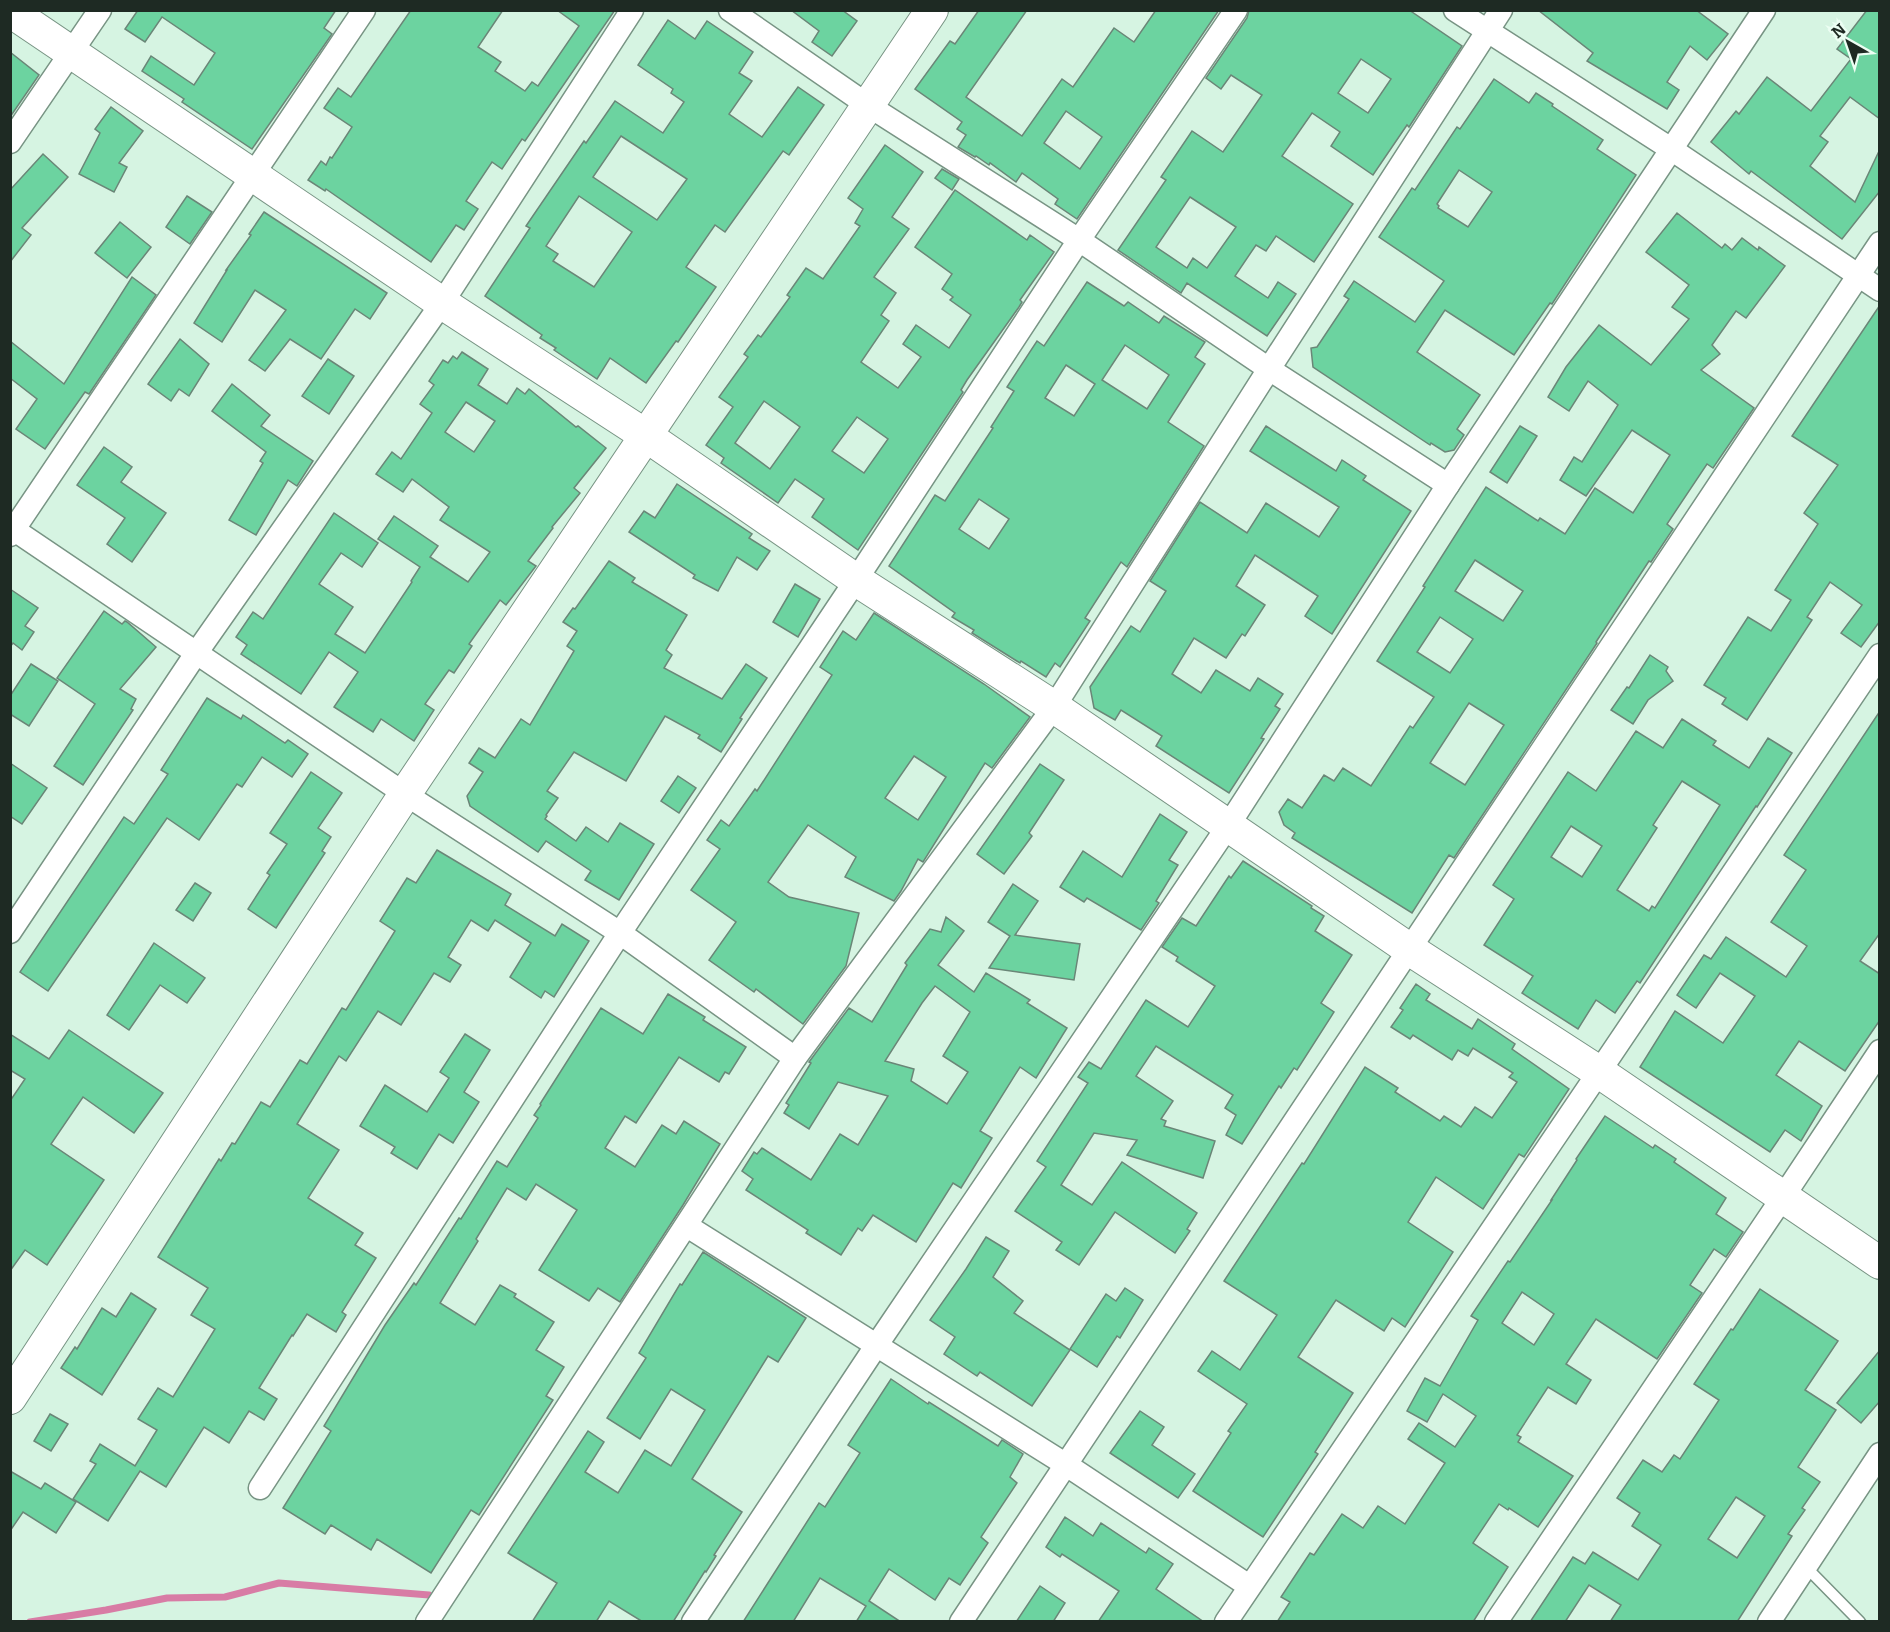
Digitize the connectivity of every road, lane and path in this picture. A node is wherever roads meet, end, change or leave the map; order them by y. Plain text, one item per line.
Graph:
1 (100, 10) edge
2 (364, 10) edge
3 (632, 10) edge
4 (730, 10) edge
5 (932, 10) edge
6 (1236, 10) edge
7 (1455, 10) edge
8 (1501, 10) edge
9 (1764, 10) edge
10 (10, 11) edge
11 (1487, 32) junction
12 (73, 52) junction
13 (869, 106) junction
14 (10, 142) edge
15 (1671, 149) junction
16 (253, 176) junction
17 (1079, 240) junction
18 (1880, 243) edge
19 (1858, 276) junction
20 (1880, 290) edge
21 (442, 303) junction
22 (1269, 369) junction
23 (645, 435) junction
24 (1448, 485) junction
25 (12, 530) edge
26 (856, 580) junction
27 (197, 652) junction
28 (1880, 655) edge
29 (1054, 707) junction
30 (405, 794) junction
31 (1228, 826) junction
32 (10, 932) edge
33 (620, 933) junction
34 (1409, 949) junction
35 (1880, 1051) edge
36 (795, 1058) junction
37 (1599, 1072) junction
38 (1783, 1197) junction
39 (687, 1226) junction
40 (1880, 1263) edge
41 (876, 1346) junction
42 (10, 1398) edge
43 (1880, 1454) edge
44 (1065, 1464) junction
45 (260, 1488) dead end
46 (1805, 1566) junction
47 (1249, 1586) junction
48 (427, 1622) edge
49 (693, 1622) edge
50 (961, 1622) edge
51 (1226, 1622) edge
52 (1496, 1622) edge
53 (1769, 1622) edge
54 (1860, 1622) edge

1 - 12 street
2 - 16 street
3 - 21 street
4 - 13 street
5 - 13 street
6 - 17 street
7 - 11 street
8 - 11 street
9 - 15 street
10 - 12 street
11 - 15 street
11 - 22 street
12 - 14 street
12 - 16 street
13 - 17 street
13 - 23 street
15 - 19 street
15 - 24 street
16 - 21 street
16 - 25 street
17 - 22 street
17 - 26 street
18 - 19 street
19 - 20 street
19 - 34 street
21 - 23 street
21 - 27 street
22 - 24 street
22 - 29 street
23 - 26 street
23 - 30 street
24 - 31 street
25 - 27 street
26 - 29 street
26 - 33 street
27 - 30 street
27 - 32 street
28 - 37 street
29 - 31 street
29 - 36 street
30 - 33 street
30 - 42 street
31 - 34 street
31 - 41 street
33 - 36 street
33 - 45 street
34 - 37 street
34 - 44 street
35 - 38 street
36 - 39 street
37 - 38 street
37 - 47 street
38 - 40 street
38 - 52 street
39 - 41 street
39 - 48 street
41 - 44 street
41 - 49 street
43 - 46 street
44 - 47 street
44 - 50 street
46 - 53 street
46 - 54 lane
47 - 51 street

